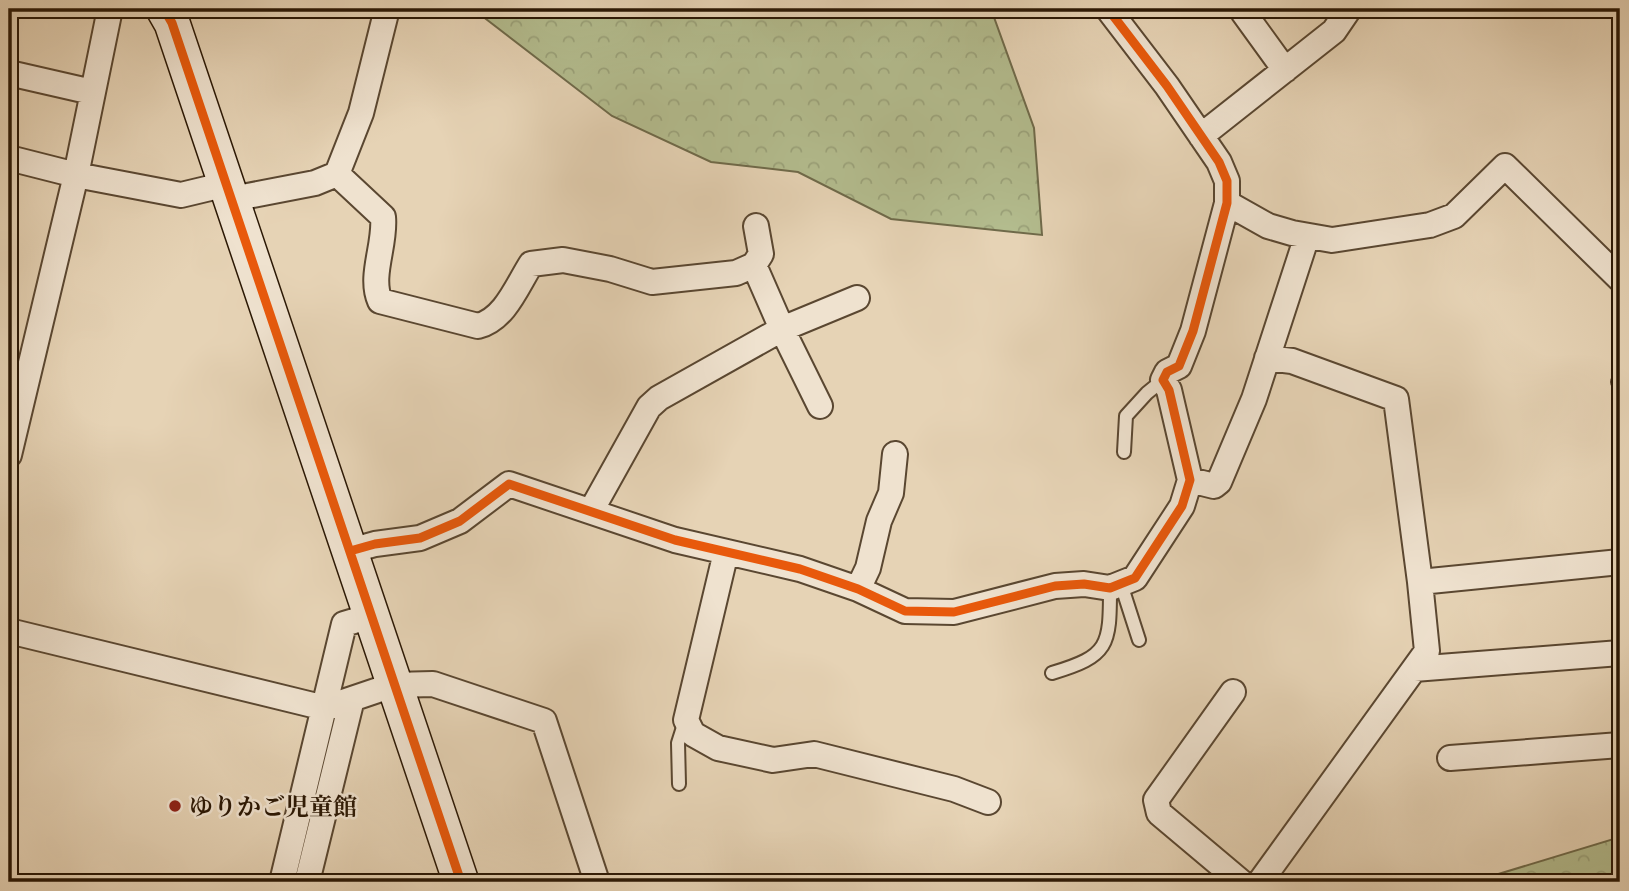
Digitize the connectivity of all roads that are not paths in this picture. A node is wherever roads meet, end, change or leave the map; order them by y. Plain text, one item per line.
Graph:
1 (110, 9) edge
2 (164, 9) edge
3 (387, 9) edge
4 (1108, 9) edge
5 (1349, 9) edge
6 (1243, 12) dead end
7 (1285, 70) junction
8 (9, 73) edge
9 (92, 92) junction
10 (1201, 136) junction
11 (9, 159) edge
12 (337, 174) junction
13 (76, 175) junction
14 (229, 191) junction
15 (1227, 203) junction
16 (756, 226) dead end
17 (1307, 236) junction
18 (754, 265) junction
19 (1620, 279) edge
20 (857, 298) dead end
21 (782, 329) junction
22 (1267, 358) junction
23 (1163, 380) junction
24 (820, 406) dead end
25 (1124, 452) dead end
26 (895, 454) dead end
27 (9, 455) edge
28 (1190, 480) junction
29 (591, 511) junction
30 (350, 551) junction
31 (726, 552) junction
32 (1620, 562) edge
33 (1420, 582) junction
34 (1115, 586) junction
35 (858, 589) junction
36 (371, 616) junction
37 (9, 631) edge
38 (1139, 640) dead end
39 (1620, 653) edge
40 (1414, 668) junction
41 (1052, 673) dead end
42 (393, 685) junction
43 (1233, 692) dead end
44 (352, 699) junction
45 (325, 708) junction
46 (685, 720) junction
47 (1620, 746) edge
48 (1450, 758) dead end
49 (679, 784) dead end
50 (988, 802) dead end
51 (282, 882) edge
52 (307, 882) edge
53 (461, 882) edge
54 (597, 882) edge
55 (1241, 882) edge
56 (1260, 882) edge

1 - 9 street
2 - 14 street
3 - 12 street
4 - 10 street
5 - 7 street
6 - 7 street
7 - 10 street
8 - 9 street
9 - 13 street
10 - 15 street
11 - 13 street
12 - 14 street
12 - 18 street
13 - 14 street
13 - 27 street
14 - 30 street
15 - 17 street
15 - 23 street
16 - 18 street
17 - 19 street
17 - 22 street
18 - 21 street
20 - 21 street
21 - 24 street
21 - 29 street
22 - 28 street
22 - 33 street
23 - 25 lane
23 - 28 street
26 - 35 street
28 - 34 street
29 - 30 street
29 - 31 street
30 - 36 street
31 - 35 street
31 - 46 street
32 - 33 street
33 - 40 street
34 - 35 street
34 - 38 lane
34 - 41 lane
36 - 42 street
36 - 45 street
37 - 45 street
39 - 40 street
40 - 56 street
42 - 44 street
42 - 53 street
42 - 54 street
43 - 55 street
44 - 45 street
44 - 52 street
45 - 51 street
46 - 49 lane
46 - 50 street
47 - 48 street

